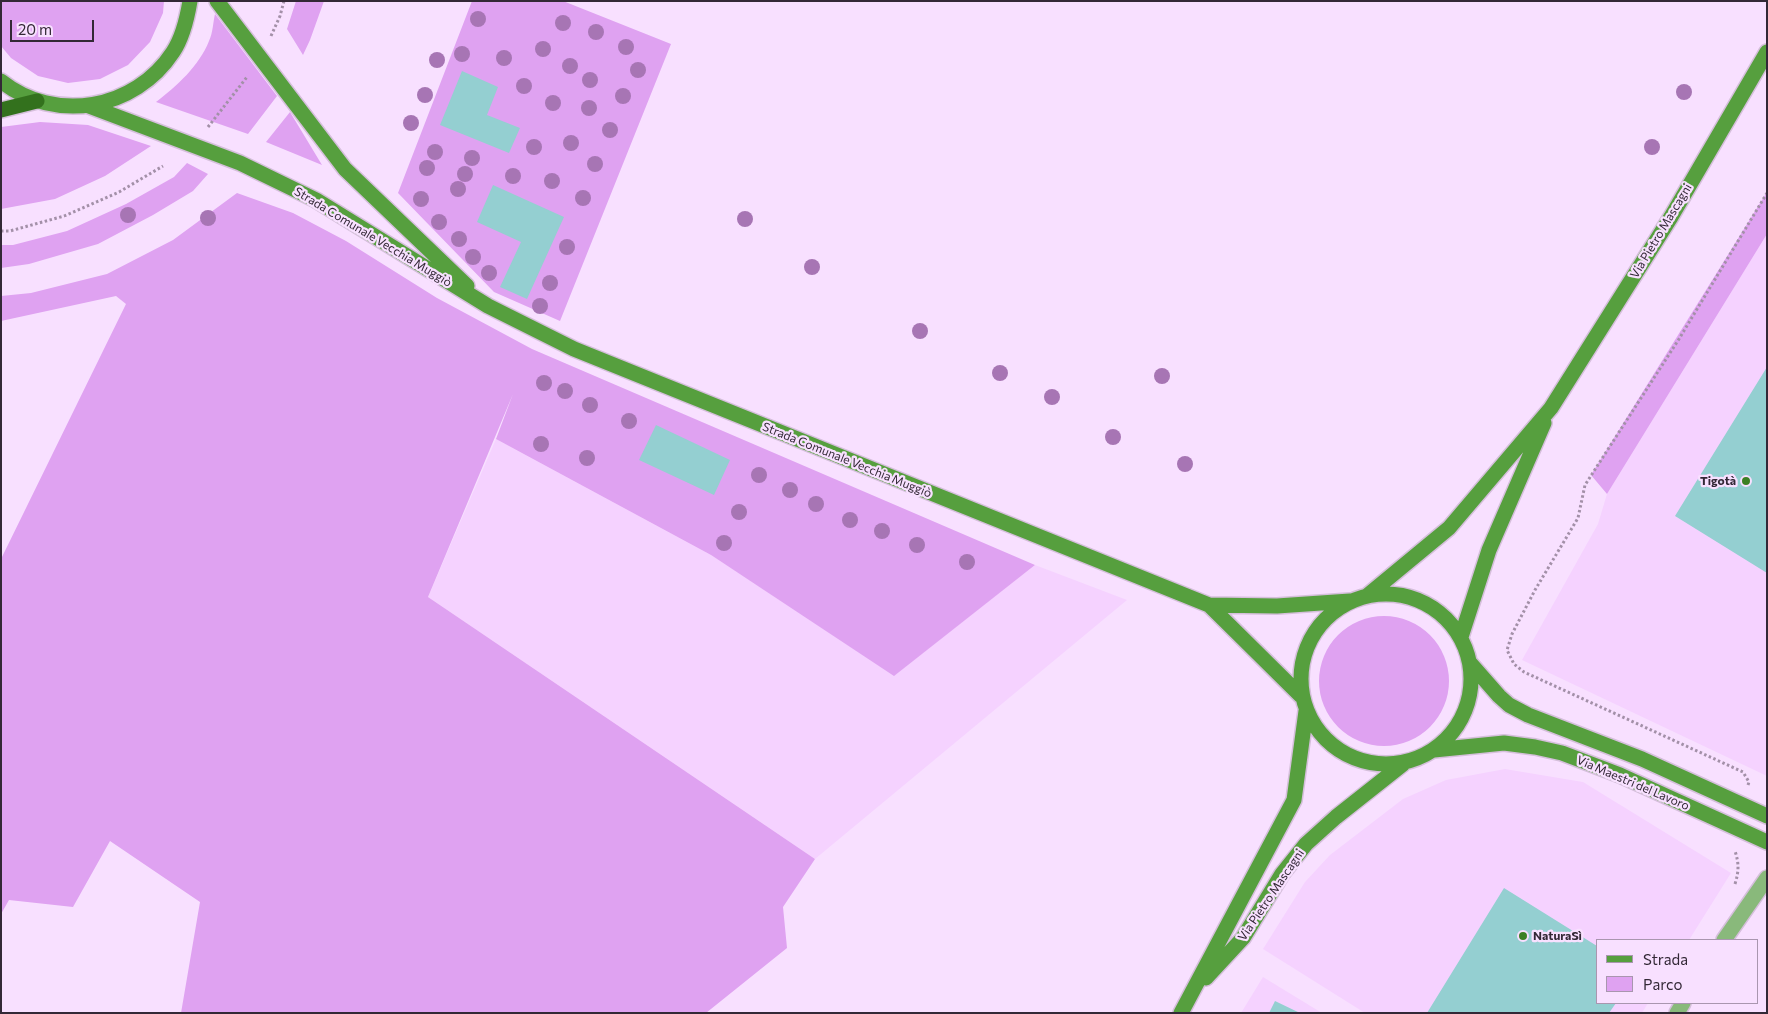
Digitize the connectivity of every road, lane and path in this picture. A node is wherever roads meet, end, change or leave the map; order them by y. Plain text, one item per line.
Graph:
1 (190, 1) edge
2 (217, 1) edge
3 (284, 1) edge
4 (269, 39) dead end
5 (1767, 52) edge
6 (247, 76) dead end
7 (1, 81) edge
8 (37, 101) junction
9 (1, 103) edge
10 (89, 106) junction
11 (1, 110) edge
12 (204, 132) dead end
13 (163, 166) dead end
14 (1767, 193) edge
15 (1, 231) edge
16 (488, 306) junction
17 (1551, 408) junction
18 (1368, 595) junction
19 (1350, 601) junction
20 (1209, 605) junction
21 (1460, 637) junction
22 (1470, 663) junction
23 (1303, 703) junction
24 (1434, 750) junction
25 (1403, 764) junction
26 (1739, 804) junction
27 (1767, 816) edge
28 (1728, 826) junction
29 (1767, 842) edge
30 (1767, 878) edge
31 (1733, 891) dead end
32 (1725, 939) edge
33 (1192, 994) junction
34 (1181, 1013) edge

1 - 10 main road
2 - 16 main road, Strada Comunale Vecchia Muggiò
3 - 4 path
5 - 17 main road, Via Pietro Mascagni
6 - 12 path
7 - 8 main road
8 - 9 street
8 - 10 main road
8 - 11 highway
10 - 16 main road, Strada Comunale Vecchia Muggiò
13 - 15 path
14 - 26 path
16 - 20 main road, Strada Comunale Vecchia Muggiò
17 - 18 main road, Via Pietro Mascagni
17 - 21 main road, Via Pietro Mascagni
18 - 19 main road
18 - 21 main road
19 - 20 main road
19 - 23 main road
20 - 23 main road
21 - 22 main road
22 - 24 main road
22 - 26 main road, Via Maestri del Lavoro
23 - 25 main road
23 - 33 main road, Via Pietro Mascagni
24 - 25 main road
24 - 28 main road, Via Maestri del Lavoro
25 - 33 main road, Via Pietro Mascagni
26 - 27 main road, Via Maestri del Lavoro
28 - 29 main road, Via Maestri del Lavoro
28 - 31 path
30 - 32 street
33 - 34 main road, Via Pietro Mascagni

